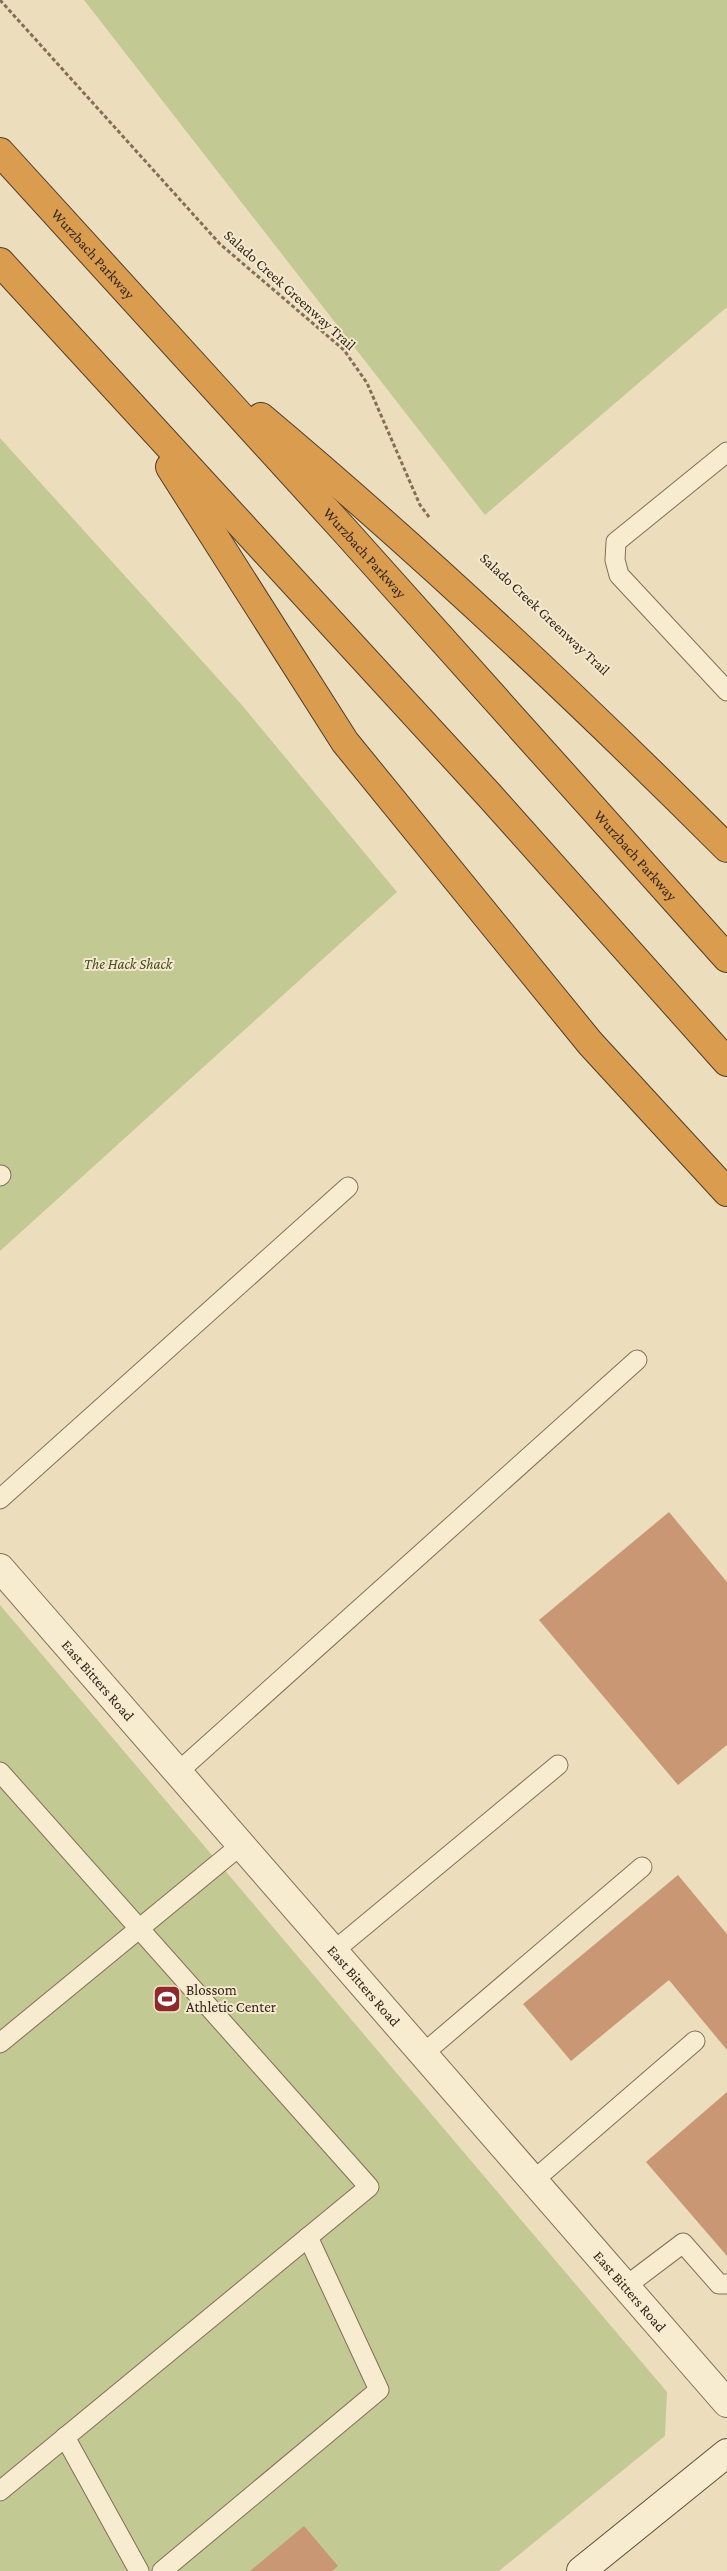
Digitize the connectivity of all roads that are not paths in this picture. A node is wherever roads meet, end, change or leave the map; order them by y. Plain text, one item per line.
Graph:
1 (0, 152) edge
2 (0, 262) edge
3 (179, 348) junction
4 (131, 406) junction
5 (727, 452) edge
6 (723, 679) edge
7 (727, 848) edge
8 (727, 958) edge
9 (727, 1062) edge
10 (348, 1188) dead end
11 (727, 1192) edge
12 (637, 1360) dead end
13 (0, 1499) edge
14 (0, 1568) edge
15 (558, 1765) dead end
16 (0, 1772) edge
17 (178, 1772) junction
18 (241, 1846) junction
19 (642, 1867) dead end
20 (139, 1929) junction
21 (334, 1950) junction
22 (695, 2041) dead end
23 (0, 2043) edge
24 (424, 2053) junction
25 (534, 2180) junction
26 (308, 2237) junction
27 (727, 2284) edge
28 (626, 2286) junction
29 (727, 2403) edge
30 (65, 2438) junction
31 (727, 2453) edge
32 (0, 2491) edge
33 (140, 2571) edge
34 (162, 2571) edge
35 (581, 2571) edge

1 - 3 highway, Wurzbach Parkway
2 - 4 highway
3 - 7 highway
3 - 8 highway, Wurzbach Parkway
4 - 9 highway
4 - 11 highway
5 - 6 lane
10 - 13 lane
12 - 17 lane
14 - 17 street, East Bitters Road
15 - 21 lane
16 - 20 lane
17 - 18 street, East Bitters Road
18 - 20 lane
18 - 21 street, East Bitters Road
19 - 24 lane
20 - 23 lane
20 - 26 lane
21 - 24 street, East Bitters Road
22 - 25 lane
24 - 25 street, East Bitters Road
25 - 28 street, East Bitters Road
26 - 30 lane
26 - 34 lane
27 - 28 lane
28 - 29 street, East Bitters Road
30 - 32 lane
30 - 33 lane
31 - 35 street

